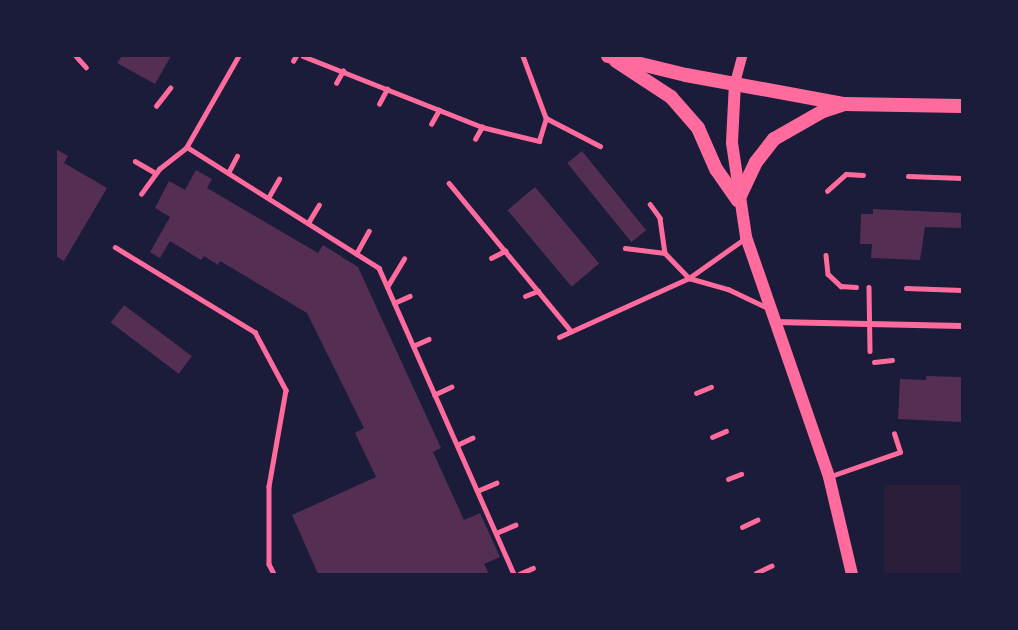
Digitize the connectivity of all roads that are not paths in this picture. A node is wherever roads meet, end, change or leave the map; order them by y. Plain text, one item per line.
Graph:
1 (81, 56) edge
2 (239, 56) edge
3 (296, 56) edge
4 (303, 56) edge
5 (523, 56) edge
6 (608, 56) edge
7 (742, 56) edge
8 (292, 62) dead end
9 (86, 67) dead end
10 (343, 71) junction
11 (336, 83) dead end
12 (735, 83) junction
13 (170, 88) dead end
14 (387, 89) junction
15 (379, 104) dead end
16 (844, 104) junction
17 (156, 106) dead end
18 (963, 106) edge
19 (440, 110) junction
20 (546, 118) junction
21 (431, 124) dead end
22 (482, 127) junction
23 (475, 138) dead end
24 (600, 146) dead end
25 (187, 147) junction
26 (237, 156) dead end
27 (135, 161) dead end
28 (228, 173) junction
29 (156, 174) junction
30 (863, 175) dead end
31 (908, 176) dead end
32 (963, 178) edge
33 (279, 179) dead end
34 (449, 183) dead end
35 (827, 191) dead end
36 (141, 194) dead end
37 (268, 198) junction
38 (738, 200) junction
39 (650, 204) dead end
40 (319, 205) dead end
41 (308, 223) junction
42 (369, 231) dead end
43 (746, 237) junction
44 (115, 247) dead end
45 (625, 248) dead end
46 (505, 251) junction
47 (665, 253) junction
48 (356, 254) junction
49 (826, 255) dead end
50 (491, 258) dead end
51 (404, 259) dead end
52 (689, 278) junction
53 (387, 287) junction
54 (856, 287) dead end
55 (869, 287) dead end
56 (906, 288) dead end
57 (963, 290) edge
58 (538, 291) junction
59 (410, 296) dead end
60 (525, 296) dead end
61 (394, 303) junction
62 (768, 308) junction
63 (774, 322) junction
64 (867, 324) junction
65 (963, 326) edge
66 (571, 331) junction
67 (559, 337) dead end
68 (429, 339) dead end
69 (413, 346) junction
70 (870, 351) dead end
71 (892, 360) dead end
72 (874, 362) dead end
73 (452, 387) dead end
74 (711, 387) dead end
75 (696, 393) dead end
76 (435, 395) junction
77 (726, 431) dead end
78 (894, 434) dead end
79 (712, 437) dead end
80 (472, 438) dead end
81 (457, 444) junction
82 (741, 474) dead end
83 (829, 477) junction
84 (728, 479) dead end
85 (495, 483) dead end
86 (477, 491) junction
87 (757, 520) dead end
88 (515, 525) dead end
89 (742, 527) dead end
90 (496, 533) junction
91 (771, 566) dead end
92 (533, 568) dead end
93 (756, 573) edge
94 (274, 574) edge
95 (514, 574) edge
96 (519, 574) edge
97 (852, 574) edge

1 - 9 lane
2 - 25 lane
3 - 8 lane
4 - 10 lane
5 - 20 lane
6 - 12 main road
6 - 38 main road
7 - 12 street
10 - 11 lane
10 - 14 lane
12 - 16 main road
12 - 38 main road
13 - 17 lane
14 - 15 lane
14 - 19 lane
16 - 18 main road
16 - 38 main road
19 - 21 lane
19 - 22 lane
20 - 22 lane
20 - 24 lane
22 - 23 lane
25 - 28 lane
25 - 29 lane
26 - 28 lane
27 - 29 lane
28 - 37 lane
29 - 36 lane
30 - 35 lane
31 - 32 lane
33 - 37 lane
34 - 46 lane
37 - 41 lane
38 - 43 main road
39 - 47 lane
40 - 41 lane
41 - 48 lane
42 - 48 lane
43 - 52 lane
43 - 62 main road
44 - 94 lane
45 - 47 lane
46 - 50 lane
46 - 58 lane
47 - 52 lane
48 - 53 lane
49 - 54 lane
51 - 53 lane
52 - 62 lane
52 - 66 lane
53 - 61 lane
55 - 64 lane
56 - 57 lane
58 - 60 lane
58 - 66 lane
59 - 61 lane
61 - 69 lane
62 - 63 main road
63 - 64 street
63 - 83 main road
64 - 65 street
64 - 70 lane
66 - 67 lane
68 - 69 lane
69 - 76 lane
71 - 72 lane
73 - 76 lane
74 - 75 lane
76 - 81 lane
77 - 79 lane
78 - 83 lane
80 - 81 lane
81 - 86 lane
82 - 84 lane
83 - 97 main road
85 - 86 lane
86 - 90 lane
87 - 89 lane
88 - 90 lane
90 - 95 lane
91 - 93 lane
92 - 96 lane

